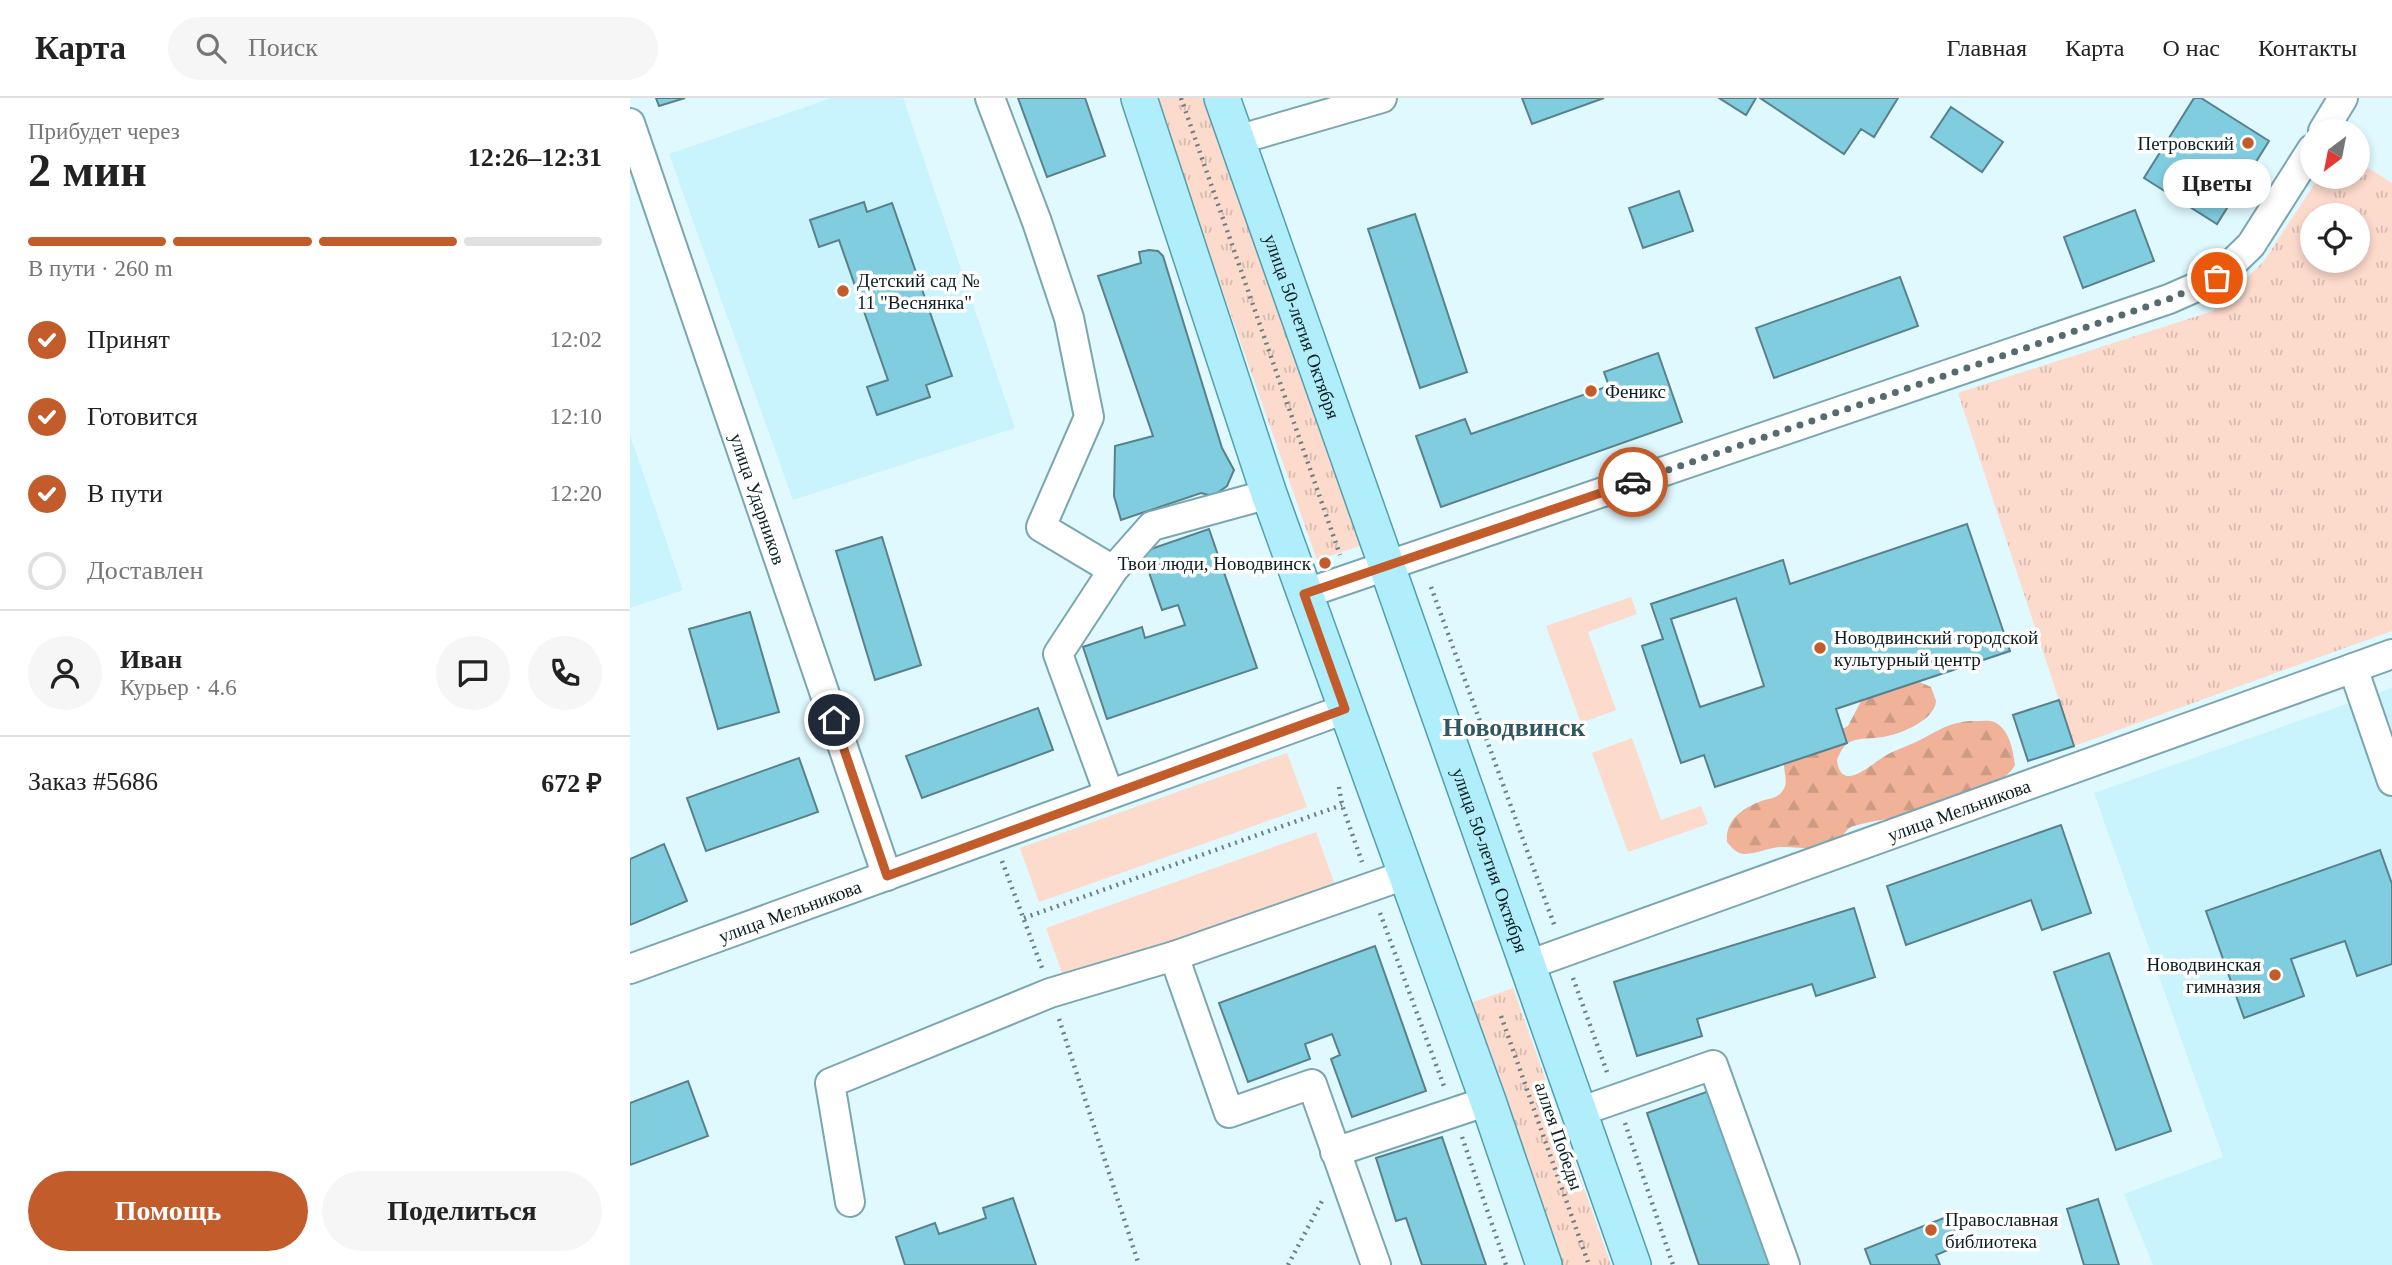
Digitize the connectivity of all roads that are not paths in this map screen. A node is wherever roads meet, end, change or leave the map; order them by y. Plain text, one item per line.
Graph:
1 (990, 98) edge
2 (1139, 98) edge
3 (1222, 98) edge
4 (1382, 98) edge
5 (2343, 98) edge
6 (2330, 119) edge
7 (630, 123) edge
8 (1237, 140) junction
9 (2300, 168) edge
10 (1269, 494) junction
11 (1387, 566) junction
12 (1113, 570) junction
13 (1304, 594) junction
14 (2392, 654) edge
15 (2353, 668) junction
16 (1345, 709) junction
17 (2392, 782) edge
18 (1109, 794) junction
19 (1405, 875) junction
20 (887, 876) junction
21 (1174, 956) junction
22 (1528, 965) junction
23 (630, 969) edge
24 (1488, 1101) junction
25 (1579, 1112) junction
26 (1335, 1152) junction
27 (850, 1202) dead end
28 (1376, 1265) edge
29 (1545, 1265) edge
30 (1633, 1265) edge
31 (1785, 1265) edge

1 - 12 street
2 - 10 main road
3 - 8 main road, улица 50-летия Октября
4 - 8 street
5 - 6 street
7 - 20 street, улица Ударников
8 - 11 main road, улица 50-летия Октября
9 - 11 street
10 - 12 street
10 - 13 main road
11 - 13 street
11 - 22 main road, улица 50-летия Октября
12 - 18 street
13 - 16 main road
14 - 15 street, улица Мельникова
15 - 17 street
15 - 22 street, улица Мельникова
16 - 18 street, улица Мельникова
16 - 19 main road
18 - 20 street, улица Мельникова
19 - 21 street
19 - 24 main road
20 - 23 street, улица Мельникова
21 - 26 street
21 - 27 street
22 - 25 main road, улица 50-летия Октября
24 - 26 street
24 - 29 main road
25 - 30 main road, улица 50-летия Октября
25 - 31 street
26 - 28 street

